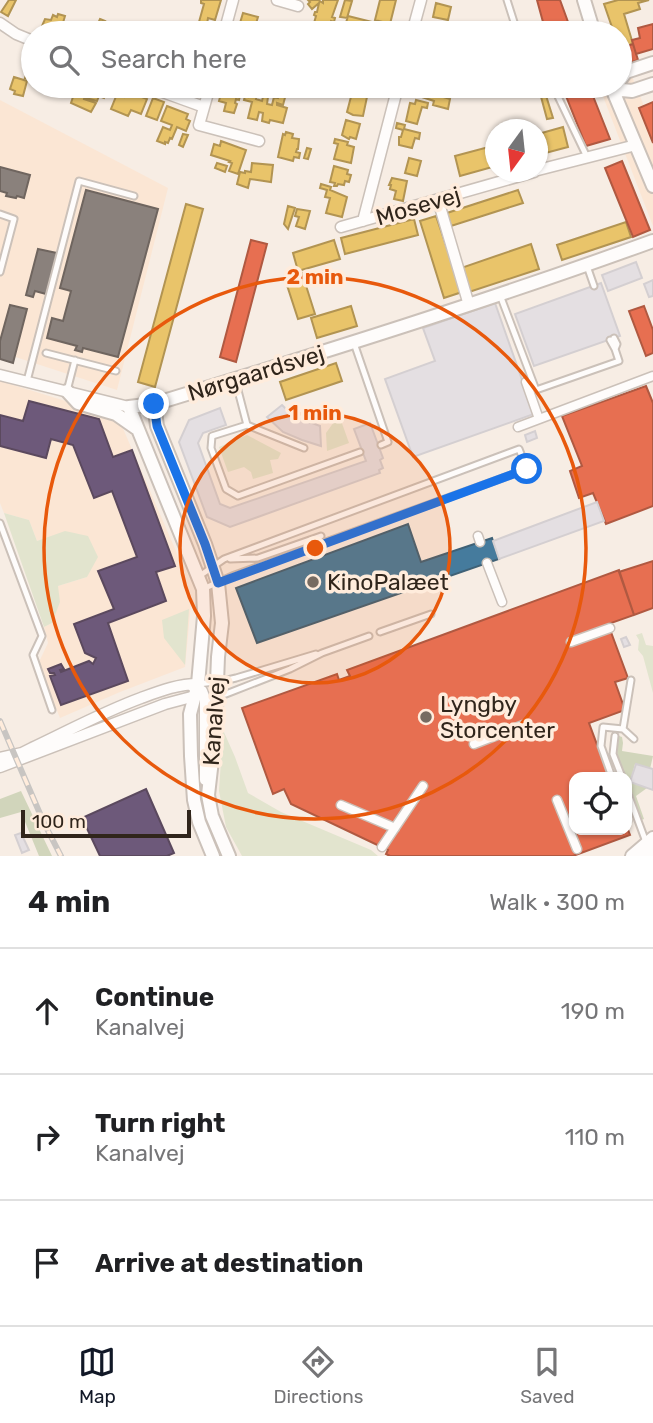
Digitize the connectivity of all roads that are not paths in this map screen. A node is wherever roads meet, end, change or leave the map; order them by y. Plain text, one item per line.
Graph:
1 (233, 0) edge
2 (277, 0) edge
3 (421, 0) edge
4 (508, 0) edge
5 (584, 0) edge
6 (298, 6) dead end
7 (227, 21) edge
8 (415, 21) edge
9 (514, 21) edge
10 (590, 21) edge
11 (0, 23) edge
12 (21, 36) edge
13 (653, 63) edge
14 (632, 70) edge
15 (653, 84) edge
16 (632, 91) edge
17 (179, 98) edge
18 (207, 98) edge
19 (395, 98) edge
20 (559, 98) edge
21 (619, 98) edge
22 (204, 107) junction
23 (259, 141) dead end
24 (636, 145) junction
25 (587, 157) junction
26 (548, 168) edge
27 (499, 182) edge
28 (653, 186) edge
29 (134, 196) dead end
30 (438, 200) junction
31 (0, 214) edge
32 (363, 221) junction
33 (341, 227) dead end
34 (653, 241) edge
35 (587, 265) junction
36 (0, 272) edge
37 (594, 286) dead end
38 (500, 295) junction
39 (469, 305) junction
40 (612, 339) dead end
41 (354, 343) junction
42 (46, 353) dead end
43 (75, 360) junction
44 (116, 371) dead end
45 (0, 375) edge
46 (653, 376) edge
47 (236, 380) junction
48 (27, 381) junction
49 (526, 382) dead end
50 (67, 391) junction
51 (171, 399) junction
52 (154, 404) junction
53 (129, 407) junction
54 (539, 419) junction
55 (247, 425) junction
56 (518, 427) dead end
57 (139, 431) junction
58 (160, 434) junction
59 (381, 444) dead end
60 (304, 448) dead end
61 (360, 452) dead end
62 (0, 523) edge
63 (321, 536) dead end
64 (219, 562) junction
65 (487, 563) dead end
66 (200, 583) junction
67 (218, 583) junction
68 (502, 602) dead end
69 (430, 614) dead end
70 (610, 628) dead end
71 (380, 632) dead end
72 (369, 636) dead end
73 (571, 642) dead end
74 (323, 653) junction
75 (631, 680) dead end
76 (205, 690) junction
77 (52, 710) dead end
78 (526, 724) dead end
79 (623, 730) junction
80 (615, 736) dead end
81 (635, 739) dead end
82 (474, 744) dead end
83 (0, 758) edge
84 (0, 767) edge
85 (610, 772) edge
86 (620, 772) edge
87 (423, 786) dead end
88 (557, 800) dead end
89 (632, 803) edge
90 (341, 805) dead end
91 (395, 828) junction
92 (382, 847) dead end
93 (650, 847) edge
94 (577, 849) dead end
95 (213, 856) edge
96 (229, 856) edge
97 (632, 856) edge

1 - 7 street
2 - 6 street
3 - 8 street
4 - 9 lane
5 - 10 street
11 - 12 street
13 - 14 street
15 - 16 street
17 - 22 street
18 - 22 street
19 - 32 street
20 - 25 lane
21 - 24 street
22 - 23 street
24 - 25 street, Mosevej
24 - 28 street
25 - 26 street, Mosevej
27 - 30 street, Mosevej
29 - 48 lane
30 - 32 street, Mosevej
30 - 39 street
31 - 36 lane
32 - 33 street, Mosevej
34 - 35 street, Nørgaardsvej
35 - 37 lane
35 - 38 street, Nørgaardsvej
38 - 39 street, Nørgaardsvej
38 - 40 lane
39 - 41 street, Nørgaardsvej
41 - 47 street, Nørgaardsvej
41 - 59 lane
42 - 43 lane
43 - 44 lane
43 - 50 lane
45 - 48 street, Nørgaardsvej
46 - 54 street
47 - 51 street, Nørgaardsvej
47 - 55 lane
48 - 50 street, Nørgaardsvej
49 - 54 street
50 - 53 street, Nørgaardsvej
50 - 57 street
51 - 52 street, Nørgaardsvej
51 - 58 street
52 - 53 street, Nørgaardsvej
52 - 58 street, Kanalvej
53 - 57 street, Kanalvej
54 - 56 street
55 - 60 lane
55 - 61 lane
57 - 66 street, Kanalvej
58 - 64 street, Kanalvej
62 - 77 lane
63 - 64 lane
64 - 66 lane
64 - 67 street, Kanalvej
64 - 67 lane
65 - 68 street
66 - 67 lane
66 - 76 street, Kanalvej
67 - 76 street, Kanalvej
69 - 71 lane
70 - 73 street
72 - 74 lane
74 - 76 lane
74 - 76 lane
75 - 79 lane
76 - 83 street
76 - 84 street
76 - 95 street, Kanalvej
76 - 96 street, Kanalvej
78 - 82 street
79 - 81 lane
79 - 85 lane
80 - 86 lane
87 - 91 street
88 - 94 street
89 - 93 lane
90 - 91 street
91 - 92 street
93 - 97 street

